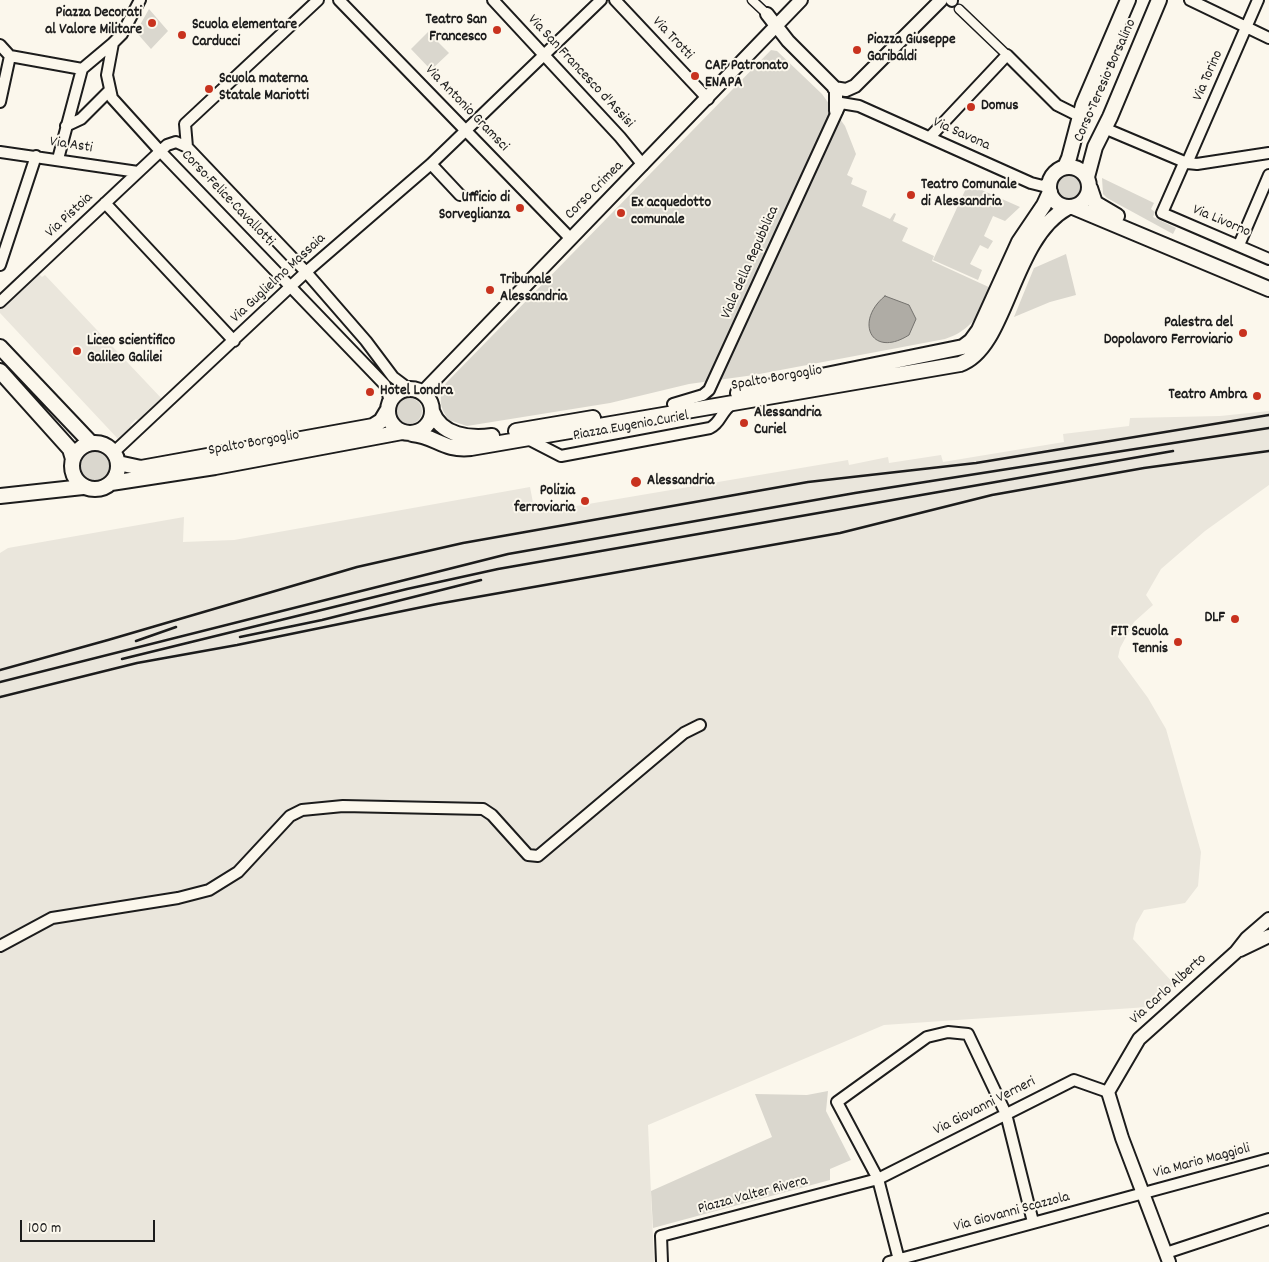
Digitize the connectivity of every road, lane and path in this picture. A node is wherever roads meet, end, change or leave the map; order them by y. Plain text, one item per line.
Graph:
1 (140, 0) edge
2 (318, 0) edge
3 (339, 0) edge
4 (493, 0) edge
5 (601, 0) edge
6 (615, 0) edge
7 (752, 0) edge
8 (801, 0) edge
9 (1128, 0) edge
10 (1160, 0) edge
11 (1190, 0) edge
12 (1258, 0) edge
13 (951, 2) edge
14 (767, 14) joint
15 (775, 27) junction
16 (1246, 28) junction
17 (1269, 38) edge
18 (763, 41) junction
19 (788, 41) junction
20 (113, 43) junction
21 (0, 45) edge
22 (1007, 55) junction
23 (10, 56) junction
24 (544, 56) junction
25 (82, 69) junction
26 (864, 78) junction
27 (834, 88) junction
28 (109, 91) junction
29 (708, 99) junction
30 (0, 102) edge
31 (859, 106) junction
32 (836, 111) junction
33 (1079, 116) junction
34 (66, 126) junction
35 (1104, 128) junction
36 (466, 131) junction
37 (930, 137) junction
38 (187, 148) junction
39 (160, 151) junction
40 (0, 152) edge
41 (1269, 153) edge
42 (36, 156) junction
43 (58, 159) junction
44 (1186, 163) junction
45 (431, 164) junction
46 (643, 166) junction
47 (1064, 167) junction
48 (138, 172) junction
49 (1269, 175) edge
50 (1088, 182) junction
51 (1050, 187) junction
52 (460, 195) dead end
53 (105, 203) junction
54 (1070, 208) junction
55 (1162, 213) joint
56 (571, 238) junction
57 (1239, 245) junction
58 (1179, 250) junction
59 (1269, 259) edge
60 (0, 265) edge
61 (306, 272) junction
62 (292, 286) junction
63 (1269, 289) edge
64 (0, 302) edge
65 (234, 341) junction
66 (0, 347) edge
67 (0, 371) edge
68 (415, 391) junction
69 (734, 403) junction
70 (673, 404) junction
71 (388, 406) junction
72 (432, 412) junction
73 (554, 425) junction
74 (407, 433) junction
75 (538, 442) junction
76 (91, 443) junction
77 (116, 458) junction
78 (72, 465) junction
79 (111, 483) junction
80 (83, 487) junction
81 (40, 491) junction
82 (0, 496) edge
83 (700, 725) dead end
84 (1269, 920) edge
85 (1268, 937) edge
86 (0, 946) edge
87 (1236, 952) junction
88 (1108, 1092) junction
89 (1006, 1114) junction
90 (1269, 1159) edge
91 (878, 1179) junction
92 (1143, 1194) junction
93 (1269, 1219) edge
94 (1034, 1222) junction
95 (1168, 1258) edge
96 (894, 1261) edge
97 (662, 1262) edge

1 - 20 street, Corso Felice Cavallotti
2 - 38 street, Corso Felice Cavallotti
3 - 36 street, Via Antonio Gramsci
4 - 24 street, Via San Francesco d'Assisi
5 - 24 street, Via Guglielmo Massaia
6 - 29 street, Via Trotti
7 - 14 street
8 - 15 street, Corso Crimea
9 - 33 main road, Corso Teresio Borsalino
10 - 35 main road, Corso Teresio Borsalino
11 - 16 street
12 - 16 street, Via Torino
13 - 22 street
13 - 26 street
14 - 15 street
15 - 18 street, Corso Crimea
15 - 19 street
16 - 17 street
16 - 44 street, Via Torino
18 - 19 street
18 - 29 street, Corso Crimea
19 - 27 street
20 - 25 street
20 - 28 street, Corso Felice Cavallotti
21 - 23 street
22 - 33 street
22 - 37 street
23 - 25 street
23 - 30 street
24 - 36 street, Via Guglielmo Massaia
24 - 46 street, Via San Francesco d'Assisi
25 - 34 street
26 - 27 street
26 - 31 street
27 - 32 street
28 - 34 street
28 - 39 street, Corso Felice Cavallotti
29 - 46 street, Corso Crimea
31 - 32 street
31 - 37 street, Via Savona
32 - 70 street, Viale della Repubblica
33 - 47 main road, Corso Teresio Borsalino
34 - 43 street
35 - 44 street
35 - 50 main road, Corso Teresio Borsalino
36 - 45 street, Via Guglielmo Massaia
36 - 56 street, Via Antonio Gramsci
37 - 51 street, Via Savona
38 - 39 street
38 - 61 street, Corso Felice Cavallotti
39 - 48 street, Via Pistoia
39 - 62 street, Corso Felice Cavallotti
40 - 42 street, Via Asti
41 - 44 street
42 - 43 street, Via Asti
42 - 60 street
43 - 48 street, Via Asti
44 - 55 street, Via Torino
45 - 52 street
45 - 61 street, Via Guglielmo Massaia
46 - 56 street, Corso Crimea
47 - 50 main road
47 - 51 main road
48 - 53 street, Via Pistoia
49 - 57 street
50 - 54 main road
50 - 58 main road
51 - 54 main road
51 - 70 main road, Spalto Borgoglio
53 - 64 street, Via Pistoia
53 - 65 street
54 - 58 main road
54 - 69 main road, Spalto Borgoglio
55 - 57 street, Via Livorno
56 - 68 street, Corso Crimea
57 - 59 street, Via Livorno
58 - 63 main road
61 - 62 street, Via Guglielmo Massaia
61 - 68 street, Corso Felice Cavallotti
62 - 65 street, Via Guglielmo Massaia
62 - 71 street, Corso Felice Cavallotti
65 - 77 street, Via Guglielmo Massaia
66 - 76 main road, Spalto Borgoglio
67 - 78 main road
68 - 71 main road
68 - 72 main road
69 - 75 main road, Spalto Borgoglio
69 - 75 street, Piazza Eugenio Curiel
70 - 73 main road, Spalto Borgoglio
71 - 74 main road
71 - 77 main road, Spalto Borgoglio
72 - 73 main road, Spalto Borgoglio
72 - 74 main road
73 - 75 street
74 - 75 main road, Spalto Borgoglio
74 - 79 main road, Spalto Borgoglio
76 - 77 main road, Spalto Borgoglio
76 - 78 main road
77 - 79 main road
78 - 80 main road
78 - 81 main road
79 - 80 main road, Spalto Borgoglio
80 - 81 main road, Spalto Borgoglio
81 - 82 main road
83 - 86 street
84 - 87 street
85 - 87 street
87 - 88 street, Via Carlo Alberto
88 - 89 street, Via Giovanni Verneri
88 - 92 street
89 - 91 street, Via Giovanni Verneri
89 - 91 street
89 - 94 street
90 - 92 street, Via Mario Maggioli
91 - 96 street
91 - 97 street, Piazza Valter Rivera
92 - 94 street, Via Giovanni Scazzola
92 - 95 street
93 - 95 street
94 - 96 street, Via Giovanni Scazzola

